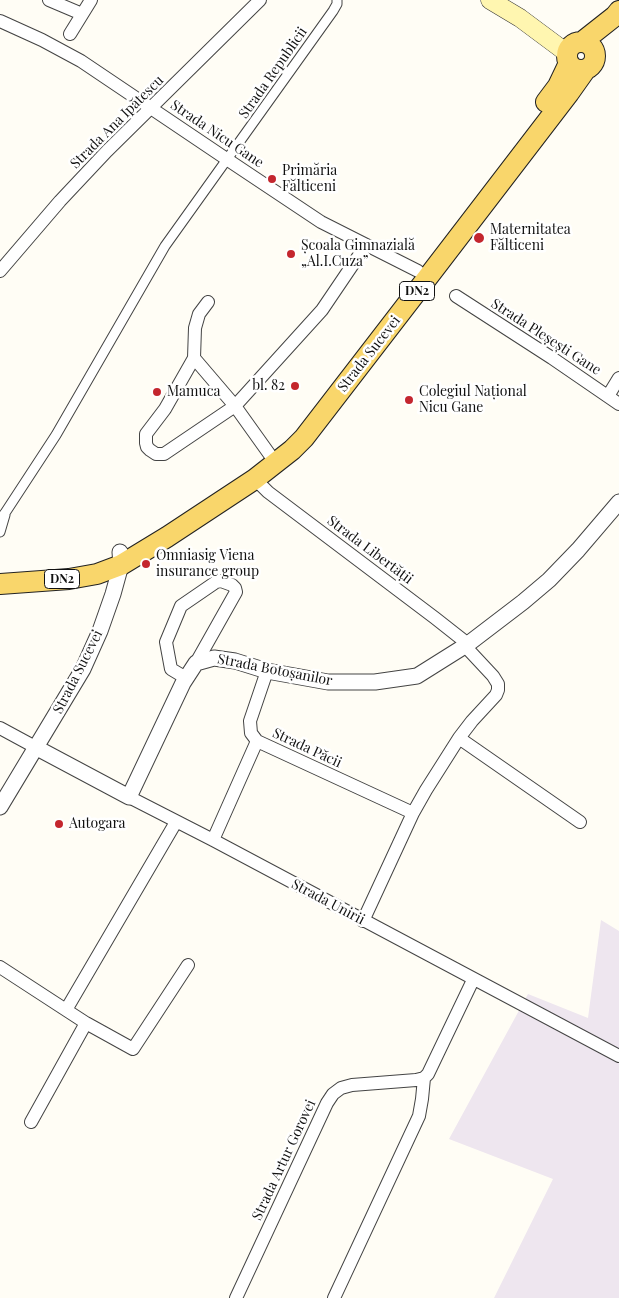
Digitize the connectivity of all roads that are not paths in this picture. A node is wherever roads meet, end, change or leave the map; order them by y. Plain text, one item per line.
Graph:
1 (49, 0) edge
2 (91, 0) edge
3 (260, 0) edge
4 (337, 0) edge
5 (490, 0) edge
6 (619, 11) edge
7 (82, 14) junction
8 (0, 20) edge
9 (619, 26) edge
10 (70, 34) dead end
11 (579, 54) junction
12 (152, 108) junction
13 (228, 160) junction
14 (460, 224) junction
15 (366, 245) junction
16 (0, 271) edge
17 (418, 271) junction
18 (456, 296) dead end
19 (208, 302) dead end
20 (194, 358) junction
21 (619, 378) edge
22 (614, 400) edge
23 (235, 406) junction
24 (270, 454) junction
25 (255, 479) junction
26 (619, 502) edge
27 (3, 516) edge
28 (0, 532) edge
29 (121, 559) junction
30 (0, 575) edge
31 (0, 584) edge
32 (466, 645) junction
33 (196, 663) junction
34 (267, 671) junction
35 (186, 678) junction
36 (0, 728) edge
37 (459, 738) junction
38 (257, 741) junction
39 (37, 748) junction
40 (129, 797) junction
41 (0, 807) edge
42 (413, 813) junction
43 (176, 822) junction
44 (580, 822) dead end
45 (213, 840) junction
46 (363, 920) junction
47 (188, 965) dead end
48 (0, 967) edge
49 (473, 980) junction
50 (66, 1010) junction
51 (86, 1022) junction
52 (619, 1056) edge
53 (424, 1078) junction
54 (31, 1122) dead end
55 (236, 1298) edge
56 (334, 1298) edge

1 - 7 street
2 - 7 street
3 - 12 street, Strada Ana Ipătescu
4 - 13 street, Strada Republicii
5 - 11 main road
6 - 11 main road, Strada Sucevei / DN2
7 - 10 street
8 - 12 street, Strada Nicu Gane
9 - 11 main road, Strada Sucevei / DN2
11 - 14 main road, Strada Sucevei / DN2
12 - 13 street, Strada Nicu Gane
12 - 16 street, Strada Ana Ipătescu
13 - 15 street, Strada Nicu Gane
13 - 27 street, Strada Republicii
14 - 17 main road, Strada Sucevei / DN2
14 - 25 main road, Strada Sucevei / DN2
15 - 17 street, Strada Nicu Gane
15 - 23 street
17 - 24 main road, Strada Sucevei / DN2
18 - 22 street, Strada Pleșești Gane
19 - 20 street
20 - 23 street
20 - 23 street
21 - 22 street
23 - 24 street
24 - 29 main road, Strada Sucevei / DN2
25 - 29 main road, Strada Sucevei / DN2
25 - 32 street, Strada Libertății
26 - 32 street, Strada Botoșanilor
27 - 28 street, Strada Republicii
29 - 30 main road, DN2
29 - 31 main road, DN2
29 - 39 street, Strada Sucevei
32 - 34 street, Strada Botoșanilor
32 - 37 street
33 - 34 street, Strada Botoșanilor
33 - 35 street, Strada Botoșanilor
33 - 35 street
34 - 38 street, Strada Păcii
35 - 40 street, Strada Botoșanilor
36 - 39 street
37 - 42 street
37 - 44 street
38 - 42 street, Strada Păcii
38 - 45 street
39 - 40 street, Strada Unirii
39 - 41 street, Strada Sucevei
40 - 43 street, Strada Unirii
42 - 46 street
43 - 45 street, Strada Unirii
43 - 50 street
45 - 46 street, Strada Unirii
46 - 49 street, Strada Unirii
47 - 51 street
48 - 50 street
49 - 52 street, Strada Unirii
49 - 53 street
50 - 51 street
51 - 54 street
53 - 55 street, Strada Artur Gorovei
53 - 56 street

